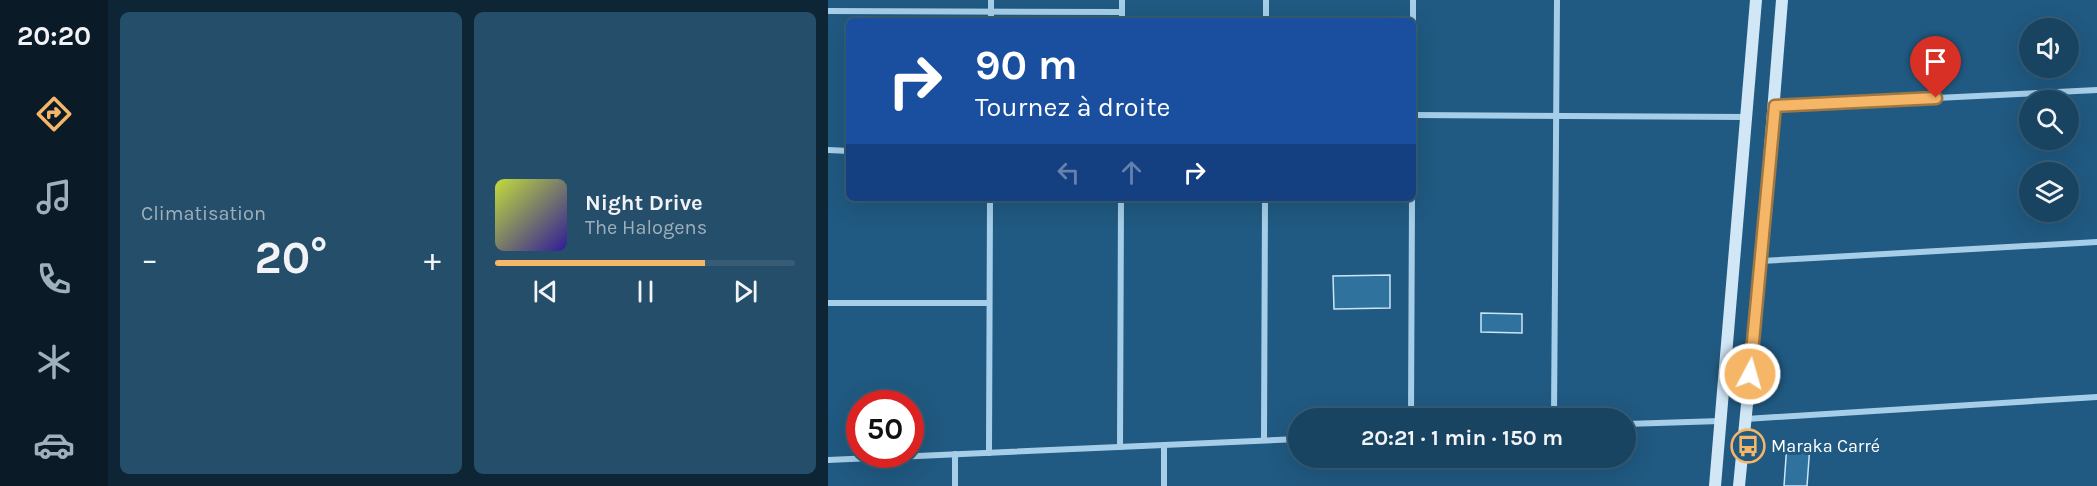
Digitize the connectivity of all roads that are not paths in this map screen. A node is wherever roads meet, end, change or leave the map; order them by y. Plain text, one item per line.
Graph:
1 (991, 0) edge
2 (1122, 0) edge
3 (1266, 0) edge
4 (1413, 0) edge
5 (1557, 0) edge
6 (1756, 0) edge
7 (1782, 0) edge
8 (828, 10) edge
9 (991, 11) junction
10 (1122, 12) junction
11 (991, 18) edge
12 (1122, 18) edge
13 (1266, 18) edge
14 (1413, 18) edge
15 (2097, 90) edge
16 (1775, 106) junction
17 (1416, 115) edge
18 (1556, 116) junction
19 (1746, 117) junction
20 (828, 150) edge
21 (846, 151) edge
22 (990, 201) edge
23 (1121, 201) edge
24 (1265, 201) edge
25 (1412, 201) edge
26 (2097, 242) edge
27 (1761, 261) junction
28 (828, 303) edge
29 (990, 303) junction
30 (2097, 397) edge
31 (1411, 408) edge
32 (1554, 408) edge
33 (1746, 419) junction
34 (1720, 421) junction
35 (1636, 424) edge
36 (1288, 439) edge
37 (1264, 440) junction
38 (1164, 445) junction
39 (1120, 447) junction
40 (988, 453) junction
41 (955, 454) junction
42 (828, 460) edge
43 (955, 486) edge
44 (1164, 486) edge
45 (1715, 486) edge
46 (1739, 486) edge

1 - 9 street
2 - 10 street
3 - 13 street
4 - 14 street
5 - 18 street
6 - 19 main road
7 - 16 main road
8 - 9 street
9 - 10 street
9 - 11 street
10 - 12 street
15 - 16 street
16 - 27 main road
17 - 18 street
18 - 19 street
18 - 32 street
19 - 34 main road
20 - 21 street
22 - 29 street
23 - 39 street
24 - 37 street
25 - 31 street
26 - 27 street
27 - 33 main road
28 - 29 street
29 - 40 street
30 - 33 street
33 - 46 main road
34 - 35 street
34 - 45 main road
36 - 37 street
37 - 38 street
38 - 39 street
38 - 44 street
39 - 40 street
40 - 41 street
41 - 42 street
41 - 43 street

